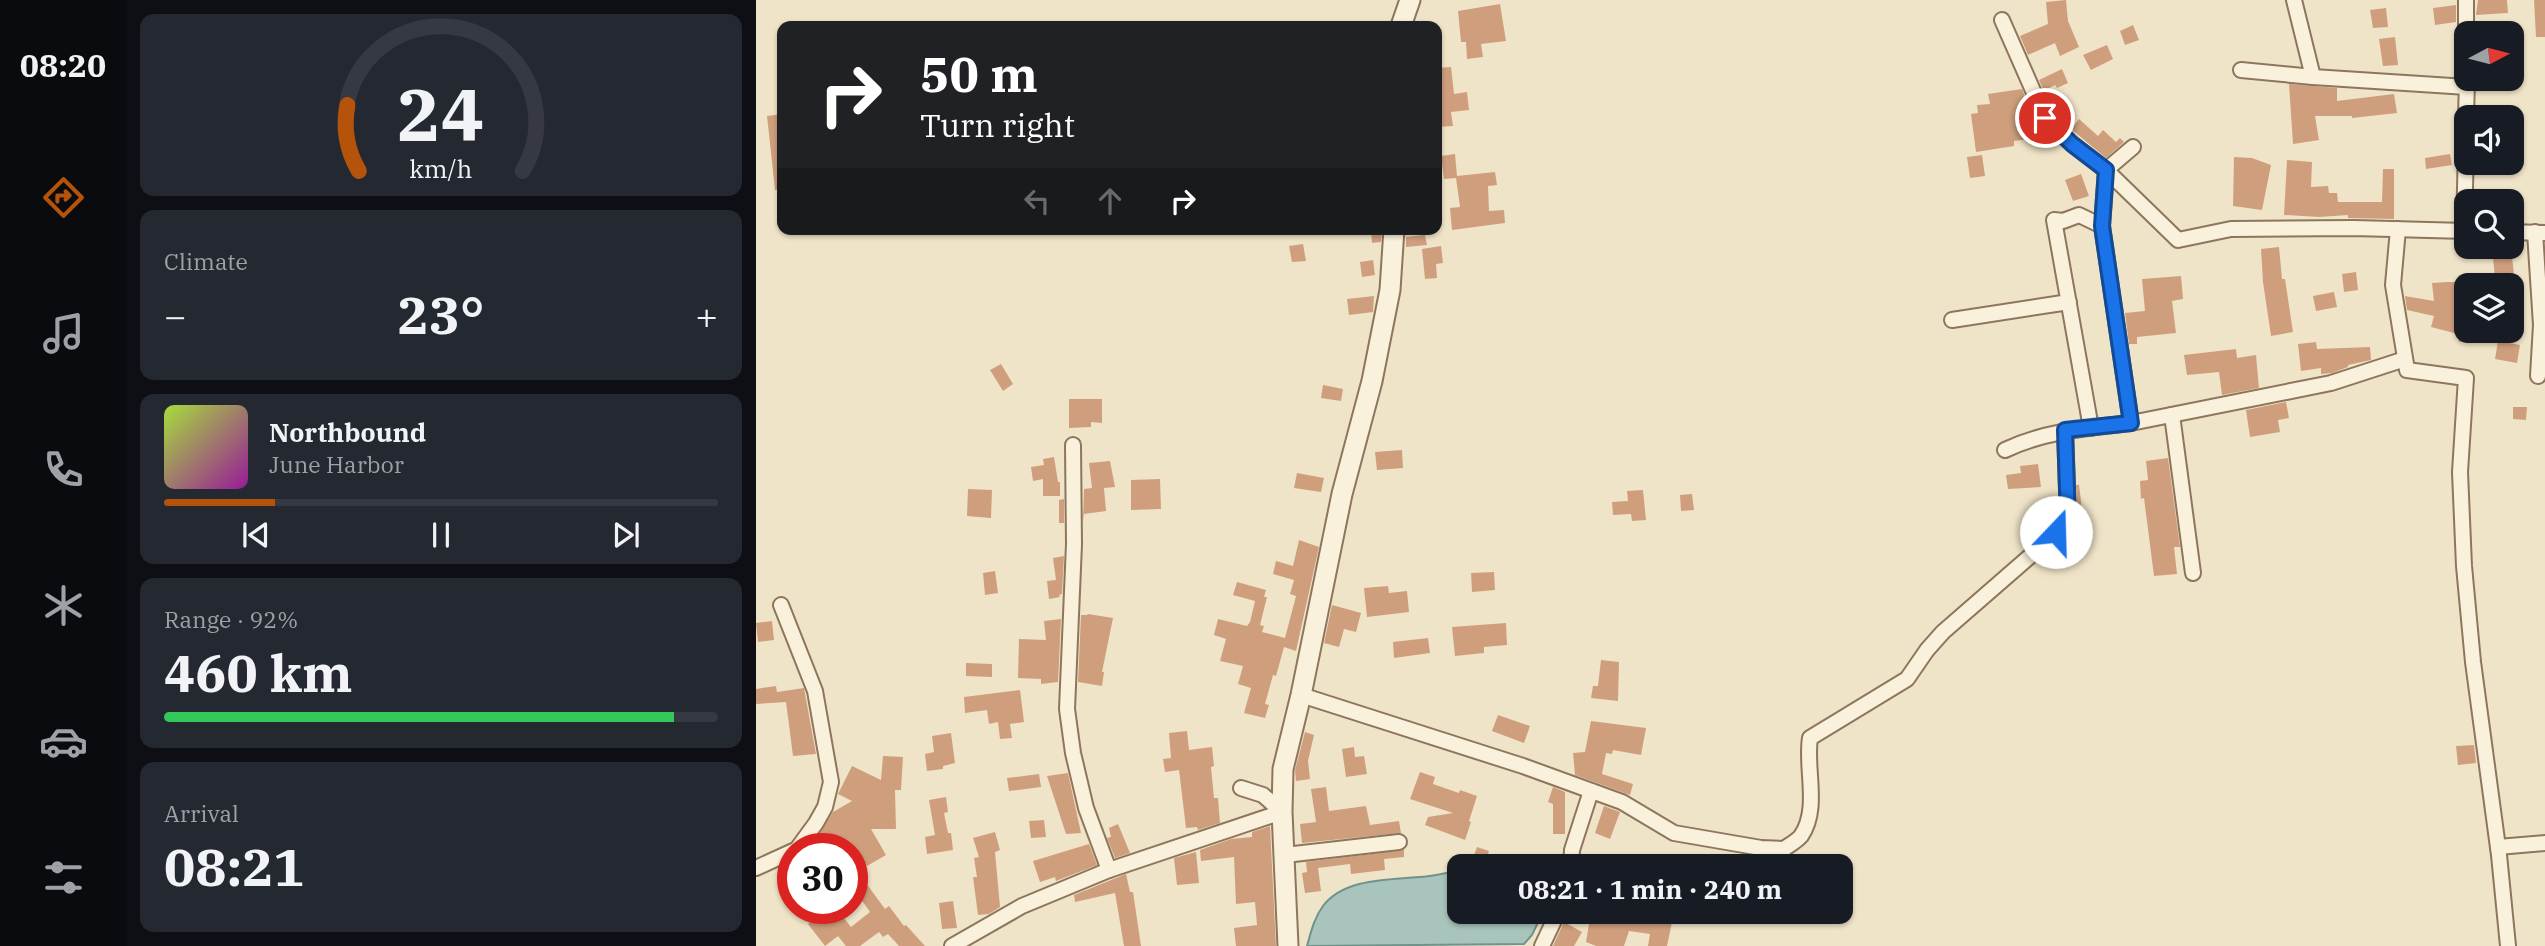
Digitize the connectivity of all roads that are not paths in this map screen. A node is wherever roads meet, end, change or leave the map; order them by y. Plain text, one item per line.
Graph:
1 (1410, 0) edge
2 (2294, 0) edge
3 (2466, 0) edge
4 (2002, 20) dead end
5 (1403, 21) edge
6 (2466, 21) edge
7 (2241, 70) dead end
8 (2313, 77) junction
9 (2454, 82) edge
10 (2133, 147) dead end
11 (2106, 170) junction
12 (2102, 226) junction
13 (2399, 229) junction
14 (2454, 231) edge
15 (2540, 233) edge
16 (1394, 235) edge
17 (2069, 302) junction
18 (1952, 320) dead end
19 (2405, 359) junction
20 (2538, 376) dead end
21 (2172, 415) junction
22 (2131, 423) junction
23 (2091, 428) junction
24 (2065, 430) junction
25 (1073, 446) dead end
26 (2005, 450) dead end
27 (2193, 573) dead end
28 (781, 605) dead end
29 (1301, 695) junction
30 (1241, 788) dead end
31 (1591, 791) junction
32 (1282, 812) junction
33 (808, 833) edge
34 (1399, 842) dead end
35 (2545, 843) edge
36 (2498, 847) junction
37 (1572, 854) edge
38 (1285, 855) junction
39 (777, 858) edge
40 (756, 868) edge
41 (1109, 870) junction
42 (1552, 924) edge
43 (953, 946) edge
44 (1288, 946) edge
45 (1542, 946) edge
46 (2508, 946) edge

1 - 5 street
2 - 8 street
3 - 6 street
4 - 11 street
7 - 8 street
8 - 9 street
10 - 11 street
11 - 12 street
11 - 13 street
12 - 17 street
12 - 22 street
13 - 14 street
13 - 19 street
15 - 20 street
16 - 29 street
17 - 18 street
17 - 23 street
19 - 21 street
19 - 36 street
21 - 22 street
21 - 27 street
22 - 23 street
23 - 24 street
24 - 26 street
24 - 31 street
25 - 41 street
28 - 33 street
29 - 31 street
29 - 32 street
30 - 32 street
31 - 37 street
32 - 38 street
32 - 41 street
34 - 38 street
35 - 36 street
36 - 46 street
38 - 44 street
39 - 40 street
41 - 43 street
42 - 45 street

